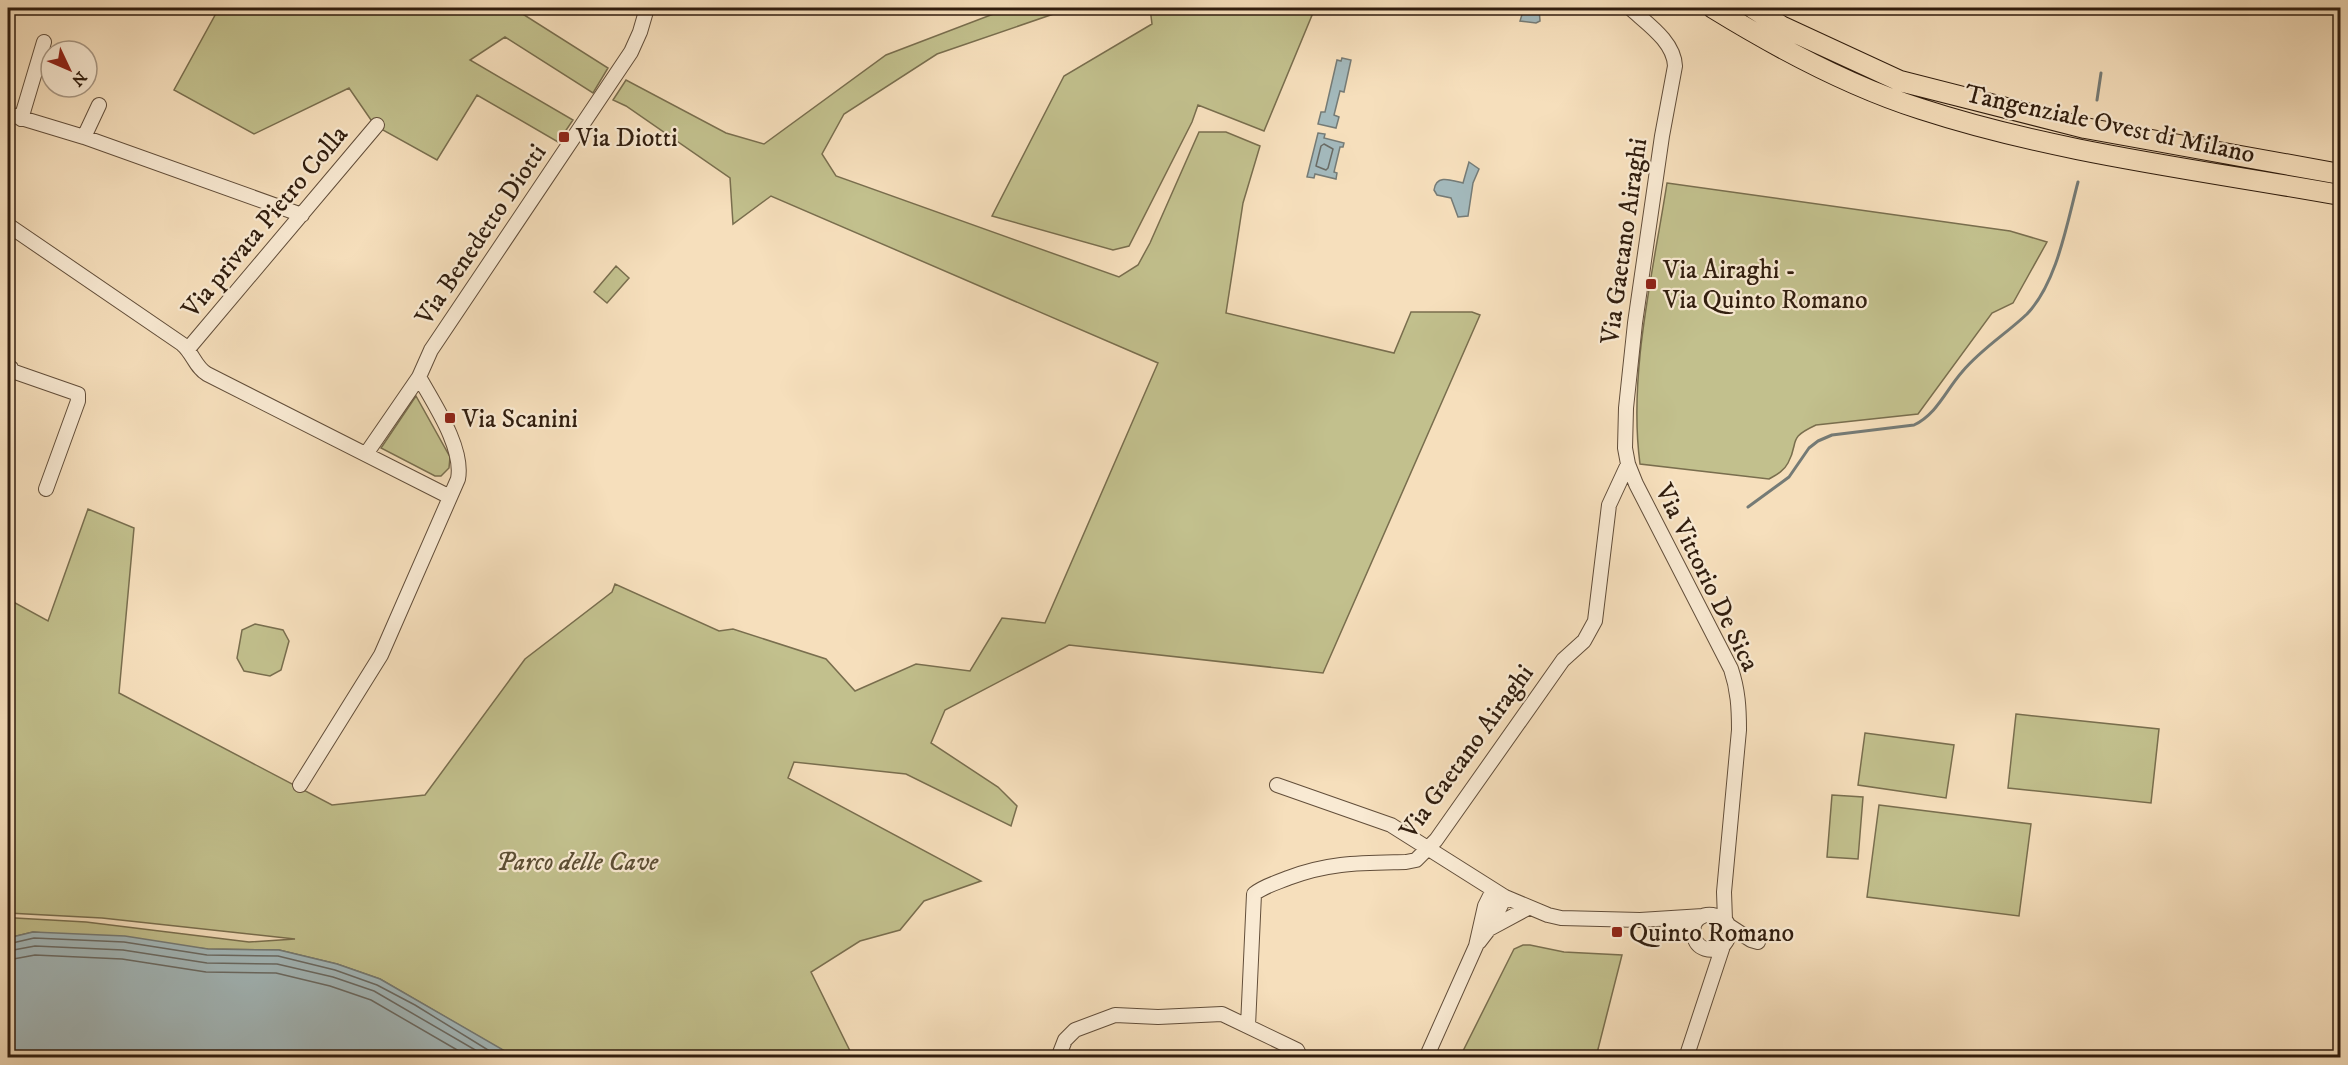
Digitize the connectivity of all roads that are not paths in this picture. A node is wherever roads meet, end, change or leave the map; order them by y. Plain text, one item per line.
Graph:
1 (647, 8) edge
2 (1629, 8) edge
3 (1713, 8) edge
4 (1753, 8) edge
5 (39, 54) edge
6 (99, 105) dead end
7 (14, 117) edge
8 (377, 124) dead end
9 (84, 137) junction
10 (2340, 174) edge
11 (2340, 195) edge
12 (302, 215) junction
13 (8, 225) edge
14 (188, 349) junction
15 (8, 366) edge
16 (419, 377) junction
17 (366, 454) junction
18 (1628, 464) junction
19 (1636, 484) junction
20 (46, 489) dead end
21 (1613, 495) junction
22 (450, 497) junction
23 (300, 785) dead end
24 (1277, 785) dead end
25 (1428, 848) junction
26 (1724, 892) junction
27 (1499, 894) junction
28 (1528, 908) junction
29 (1706, 915) junction
30 (1665, 919) junction
31 (1726, 922) junction
32 (1489, 929) junction
33 (1694, 937) junction
34 (1725, 944) junction
35 (1476, 946) junction
36 (1706, 949) junction
37 (1712, 985) junction
38 (1248, 1026) junction
39 (1058, 1058) edge
40 (1301, 1058) edge
41 (1426, 1058) edge
42 (1686, 1058) edge

1 - 16 street, Via Benedetto Diotti
2 - 18 street, Via Gaetano Airaghi
3 - 11 highway, Tangenziale Ovest di Milano
4 - 10 highway, Tangenziale Ovest di Milano
5 - 7 street
6 - 9 street
7 - 9 street
8 - 12 street, Via privata Pietro Colla
9 - 12 street
12 - 14 street, Via privata Pietro Colla
13 - 14 street
14 - 17 street
15 - 20 street
16 - 17 street, Via Benedetto Diotti
16 - 22 street
17 - 22 street
18 - 19 street, Via Vittorio De Sica
18 - 21 street, Via Gaetano Airaghi
19 - 21 street
19 - 26 street, Via Vittorio De Sica
21 - 25 street, Via Gaetano Airaghi
22 - 23 street
24 - 25 street
25 - 27 street
25 - 38 street, Via Gaetano Airaghi
26 - 29 street, Via Vittorio De Sica
26 - 31 street, Via Vittorio De Sica
27 - 28 street
27 - 32 street
27 - 35 street
28 - 30 street
28 - 32 street
29 - 30 street
29 - 31 street
29 - 33 street, Via Vittorio De Sica
30 - 33 street
31 - 34 street, Via Vittorio De Sica
31 - 34 street
32 - 35 street
33 - 36 street
34 - 36 street
34 - 37 street, Via Vittorio De Sica
35 - 41 street
36 - 37 street, Via Vittorio De Sica
37 - 42 street, Via Vittorio De Sica
38 - 39 street
38 - 40 street

